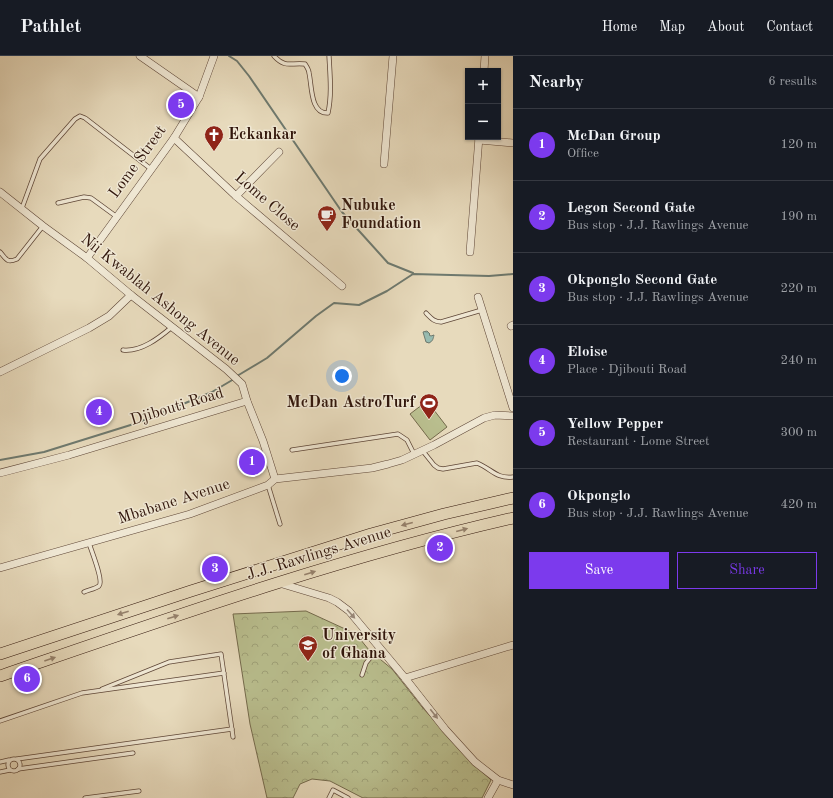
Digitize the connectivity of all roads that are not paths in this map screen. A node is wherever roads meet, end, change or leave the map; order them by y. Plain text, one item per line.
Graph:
1 (140, 56) edge
2 (214, 56) edge
3 (274, 56) edge
4 (329, 56) edge
5 (393, 56) edge
6 (485, 56) edge
7 (484, 68) edge
8 (199, 97) junction
9 (174, 138) junction
10 (479, 140) edge
11 (493, 140) edge
12 (513, 143) edge
13 (279, 152) dead end
14 (384, 164) dead end
15 (151, 169) junction
16 (0, 192) edge
17 (236, 196) junction
18 (58, 203) dead end
19 (22, 208) junction
20 (116, 217) junction
21 (43, 226) junction
22 (0, 252) edge
23 (470, 252) dead end
24 (86, 258) junction
25 (342, 286) dead end
26 (132, 295) junction
27 (478, 297) dead end
28 (482, 310) junction
29 (426, 312) dead end
30 (172, 327) junction
31 (123, 350) dead end
32 (0, 372) edge
33 (247, 401) junction
34 (513, 408) edge
35 (513, 416) edge
36 (292, 450) dead end
37 (422, 450) junction
38 (414, 454) junction
39 (0, 472) edge
40 (513, 477) edge
41 (275, 479) junction
42 (268, 485) junction
43 (513, 498) edge
44 (513, 518) edge
45 (280, 524) dead end
46 (89, 543) junction
47 (0, 568) edge
48 (278, 583) junction
49 (84, 592) dead end
50 (513, 645) edge
51 (379, 647) junction
52 (0, 654) edge
53 (224, 673) junction
54 (362, 675) dead end
55 (0, 676) edge
56 (405, 678) junction
57 (95, 691) junction
58 (0, 721) edge
59 (232, 729) junction
60 (233, 737) dead end
61 (133, 753) dead end
62 (17, 759) junction
63 (9, 760) junction
64 (0, 762) edge
65 (18, 769) junction
66 (10, 770) junction
67 (0, 772) edge
68 (498, 780) junction
69 (513, 785) edge
70 (139, 790) dead end
71 (85, 798) edge
72 (329, 798) edge
73 (348, 798) edge
74 (488, 798) edge

1 - 8 street
2 - 8 street, Lome Street
3 - 4 lane
5 - 14 street
6 - 7 street
8 - 9 street, Lome Street
9 - 15 street, Lome Street
9 - 17 street, Lome Close
10 - 23 street
11 - 12 street
13 - 17 street
15 - 19 lane
15 - 20 street, Lome Street
16 - 19 street, Nii Kwablah Ashong Avenue
17 - 25 street, Lome Close
18 - 20 lane
19 - 21 street, Nii Kwablah Ashong Avenue
20 - 24 street, Lome Street
21 - 22 lane
21 - 24 street, Nii Kwablah Ashong Avenue
24 - 26 street, Nii Kwablah Ashong Avenue
26 - 30 street, Nii Kwablah Ashong Avenue
26 - 32 street
27 - 28 street
28 - 29 lane
28 - 34 street
30 - 31 lane
30 - 33 street, Nii Kwablah Ashong Avenue
33 - 39 street, Djibouti Road
33 - 41 street, Nii Kwablah Ashong Avenue
35 - 37 street
36 - 38 lane
37 - 38 street
37 - 40 lane
38 - 41 street
41 - 42 street, Mbabane Avenue
42 - 45 lane
42 - 46 street, Mbabane Avenue
43 -> 52 highway, J.J. Rawlings Avenue
48 -> 44 highway, J.J. Rawlings Avenue
46 - 47 street, Mbabane Avenue
46 - 49 lane
48 -> 51 street
55 -> 48 highway, J.J. Rawlings Avenue
50 - 56 street
51 - 54 lane
51 - 56 street
53 - 57 lane
53 - 57 lane
53 - 59 lane
56 -> 68 street
57 - 58 lane
59 - 60 lane
59 - 62 lane
61 - 65 lane
62 - 63 lane
62 - 65 lane
63 - 64 lane
63 - 66 lane
65 - 66 lane
66 - 67 lane
68 - 69 street
68 - 74 street
70 - 71 lane
72 - 73 lane

